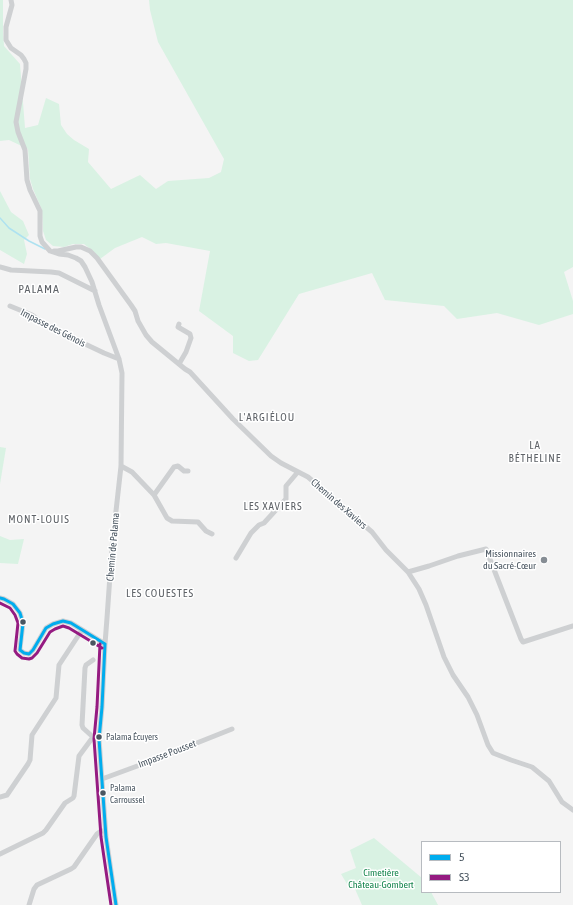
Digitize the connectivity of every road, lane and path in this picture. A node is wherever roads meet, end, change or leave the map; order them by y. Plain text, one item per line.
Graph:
1 (11, 0) edge
2 (50, 251) junction
3 (0, 267) edge
4 (95, 291) junction
5 (10, 306) dead end
6 (179, 324) dead end
7 (119, 359) junction
8 (179, 364) junction
9 (121, 466) junction
10 (188, 471) dead end
11 (297, 472) junction
12 (154, 495) junction
13 (212, 534) dead end
14 (236, 558) dead end
15 (408, 572) junction
16 (0, 598) edge
17 (573, 626) edge
18 (82, 630) junction
19 (105, 644) junction
20 (93, 660) dead end
21 (232, 729) dead end
22 (93, 737) junction
23 (99, 737) junction
24 (102, 779) junction
25 (0, 797) edge
26 (573, 810) edge
27 (105, 831) junction
28 (0, 854) edge
29 (29, 905) edge
30 (116, 905) edge

1 - 2 street
2 - 4 street, Chemin de Palama
2 - 8 street, Chemin des Xaviers
3 - 4 street
4 - 7 street, Chemin de Palama
5 - 7 street, Impasse des Génois
6 - 8 street
7 - 9 street, Chemin de Palama
8 - 11 street, Chemin des Xaviers
9 - 12 street
9 - 19 street, Chemin de Palama
10 - 12 street
11 - 14 street
11 - 15 street, Chemin des Xaviers
12 - 13 street
15 - 17 street
15 - 26 street, Chemin des Xaviers
16 - 18 street
18 - 19 street
18 - 25 street
19 - 23 street, Chemin de Palama
20 - 22 street
21 - 24 street, Impasse Pousset
22 - 23 street
22 - 28 street
23 - 24 street, Chemin de Palama
24 - 27 street, Chemin de Palama
27 - 29 street
27 - 30 street, Chemin de Palama

